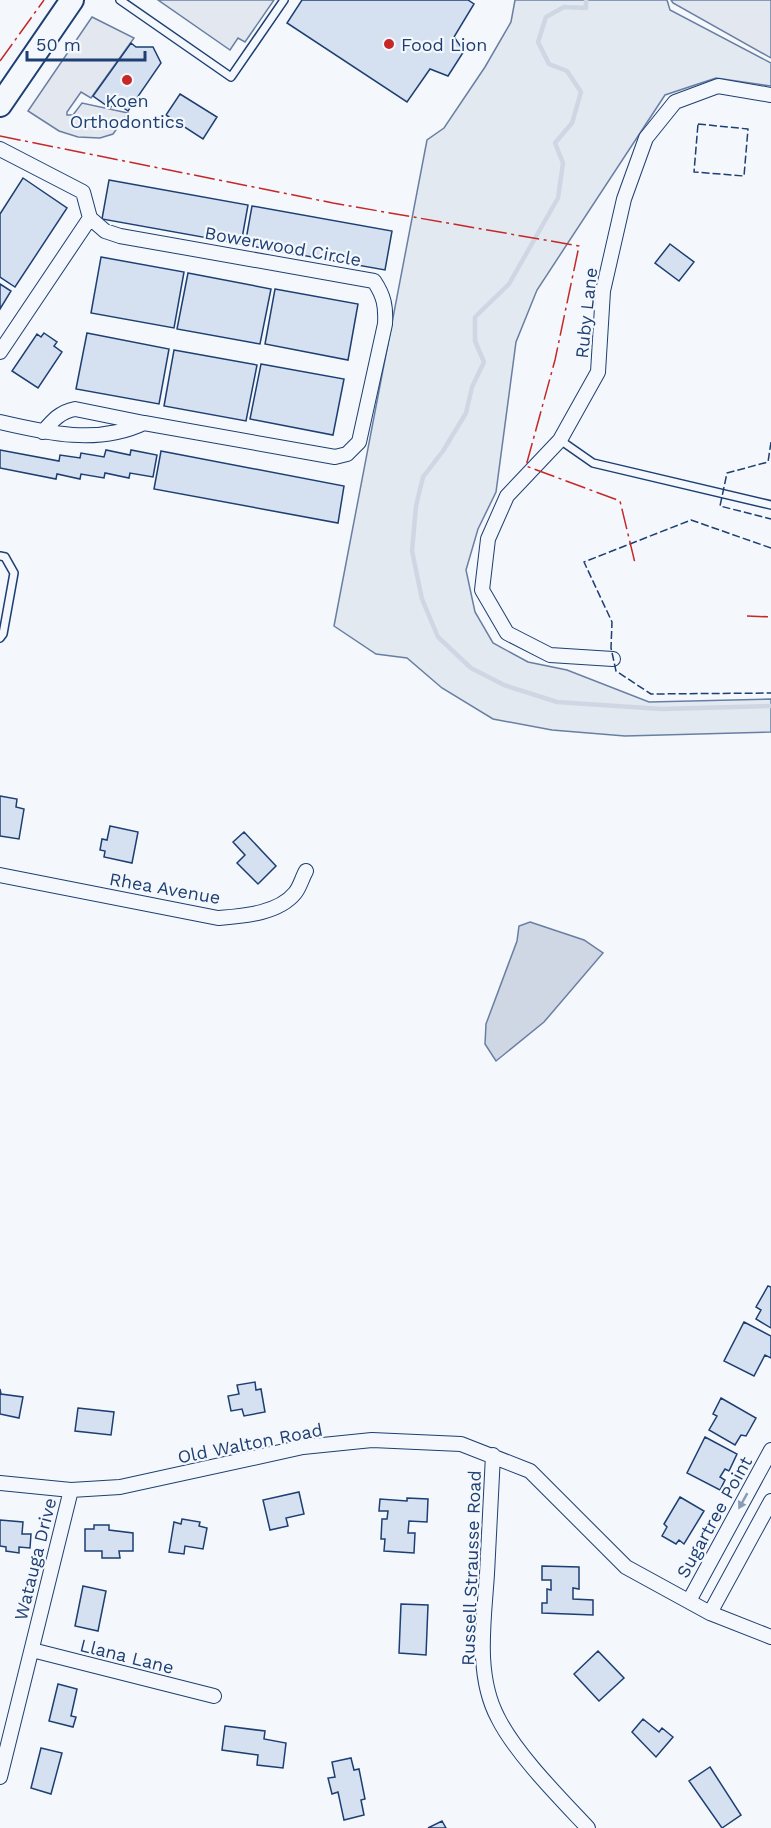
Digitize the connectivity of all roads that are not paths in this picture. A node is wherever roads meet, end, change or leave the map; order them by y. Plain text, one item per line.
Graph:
1 (72, 0) edge
2 (120, 0) edge
3 (285, 0) edge
4 (771, 95) edge
5 (0, 105) edge
6 (0, 149) edge
7 (90, 218) junction
8 (0, 352) edge
9 (0, 422) edge
10 (144, 423) junction
11 (43, 432) junction
12 (560, 440) junction
13 (771, 505) edge
14 (0, 556) edge
15 (0, 638) edge
16 (613, 659) dead end
17 (306, 871) dead end
18 (0, 875) edge
19 (771, 1450) edge
20 (493, 1455) junction
21 (0, 1483) edge
22 (71, 1490) junction
23 (771, 1502) edge
24 (689, 1601) junction
25 (710, 1613) junction
26 (771, 1637) edge
27 (32, 1650) junction
28 (214, 1696) dead end
29 (0, 1777) edge
30 (588, 1828) edge

1 - 5 main road
2 - 3 lane
4 - 12 street, Ruby Lane
6 - 7 street
7 - 8 street
7 - 10 street, Bowerwood Circle
9 - 11 street, Bowerwood Circle
10 - 11 street, Bowerwood Circle
10 - 11 street, Bowerwood Circle
12 - 13 lane
12 - 16 street, Ruby Lane
14 - 15 lane
17 - 18 street, Rhea Avenue
19 -> 24 street, Sugartree Point
20 - 22 street, Old Walton Road
20 - 24 street, Old Walton Road
20 - 30 street, Russell Strausse Road
21 - 22 street, Old Walton Road
22 - 27 street, Watauga Drive
23 - 25 street
24 - 25 street, Old Walton Road
25 - 26 street, Old Walton Road
27 - 28 street, Llana Lane
27 - 29 street, Watauga Drive

